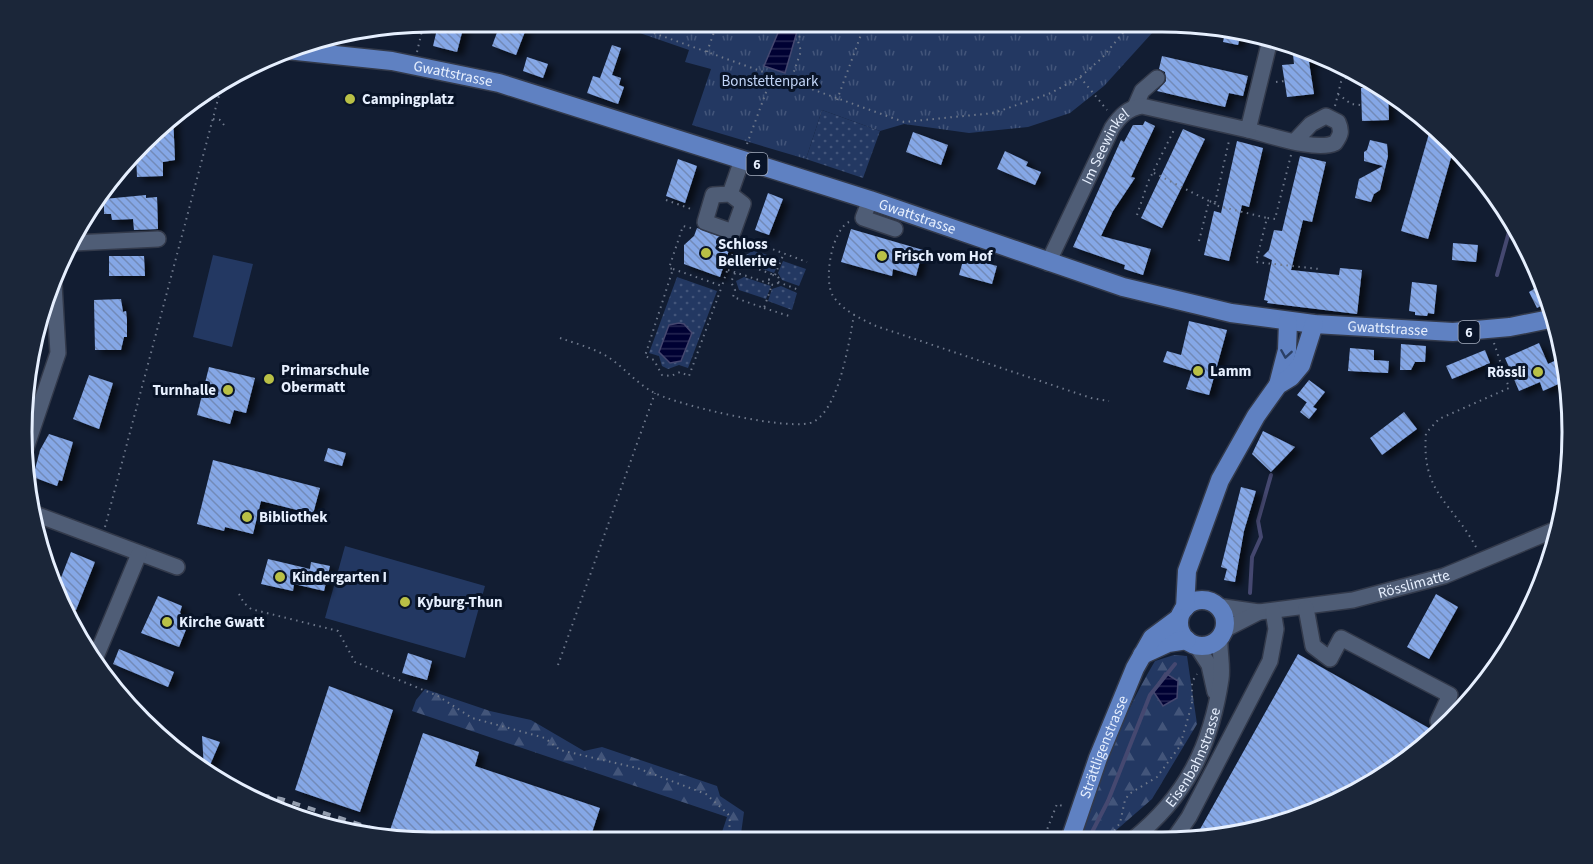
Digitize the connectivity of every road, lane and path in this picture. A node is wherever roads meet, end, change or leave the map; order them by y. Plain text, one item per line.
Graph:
1 (422, 32) edge
2 (651, 32) edge
3 (714, 32) edge
4 (802, 32) edge
5 (862, 32) edge
6 (1124, 32) edge
7 (1269, 46) edge
8 (306, 52) edge
9 (707, 52) junction
10 (414, 65) junction
11 (772, 76) junction
12 (1080, 77) junction
13 (1346, 77) edge
14 (1157, 78) dead end
15 (790, 82) junction
16 (234, 84) edge
17 (239, 86) dead end
18 (220, 92) edge
19 (1338, 94) junction
20 (837, 100) junction
21 (1361, 105) dead end
22 (1134, 107) junction
23 (1181, 114) junction
24 (1332, 117) junction
25 (213, 119) junction
26 (1116, 121) junction
27 (224, 125) dead end
28 (1233, 126) junction
29 (1248, 130) junction
30 (1295, 141) junction
31 (742, 160) junction
32 (1153, 172) junction
33 (730, 194) junction
34 (666, 200) dead end
35 (870, 200) junction
36 (1209, 201) junction
37 (1215, 203) junction
38 (1137, 215) dead end
39 (863, 218) junction
40 (1267, 218) junction
41 (895, 229) dead end
42 (733, 232) junction
43 (158, 239) dead end
44 (1199, 241) dead end
45 (79, 243) edge
46 (783, 253) junction
47 (731, 259) junction
48 (739, 262) junction
49 (807, 262) dead end
50 (1048, 263) junction
51 (673, 269) junction
52 (1319, 269) dead end
53 (728, 270) junction
54 (735, 273) junction
55 (774, 275) junction
56 (778, 282) junction
57 (771, 284) junction
58 (723, 286) junction
59 (799, 290) dead end
60 (55, 298) edge
61 (764, 308) junction
62 (854, 315) junction
63 (789, 316) dead end
64 (1545, 320) edge
65 (1288, 322) junction
66 (1314, 324) junction
67 (1490, 330) junction
68 (560, 338) dead end
69 (1278, 385) junction
70 (655, 393) junction
71 (1109, 400) dead end
72 (32, 430) edge
73 (40, 516) edge
74 (1549, 532) edge
75 (101, 541) junction
76 (139, 554) junction
77 (1195, 556) junction
78 (1483, 560) junction
79 (177, 567) dead end
80 (238, 594) dead end
81 (1212, 603) junction
82 (1306, 608) junction
83 (1266, 612) junction
84 (1182, 613) junction
85 (1222, 633) junction
86 (1191, 643) junction
87 (98, 653) edge
88 (1142, 655) junction
89 (558, 665) dead end
90 (1199, 672) dead end
91 (1216, 694) junction
92 (1438, 720) edge
93 (1066, 807) dead end
94 (1156, 819) junction
95 (728, 832) edge
96 (1046, 832) edge
97 (1073, 832) edge
98 (1113, 832) edge
99 (1141, 832) edge
100 (1166, 832) edge
101 (1178, 832) edge

1 - 10 path
2 - 9 path
3 - 9 path
4 - 15 path
5 - 20 path
6 - 12 path
7 - 29 street
8 - 10 main road, Gwattstrasse / 6
9 - 11 path
10 - 31 main road, Gwattstrasse / 6
11 - 15 path
11 - 31 path
12 - 20 path
12 - 26 path
13 - 19 path
14 - 22 street
15 - 20 path
16 - 17 path
18 - 25 path
19 - 21 path
19 - 24 path
22 - 23 street, Im Seewinkel
22 - 26 street, Im Seewinkel
23 - 28 street, Im Seewinkel
23 - 32 path
24 - 30 street
24 - 30 street, Im Seewinkel
25 - 27 path
25 - 75 path
26 - 50 street, Im Seewinkel
28 - 29 street, Im Seewinkel
28 - 37 path
29 - 30 street, Im Seewinkel
30 - 40 path
31 - 33 street
31 - 35 main road, Gwattstrasse / 6
32 - 36 path
32 - 38 path
33 - 42 street
33 - 42 street
34 - 51 path
35 - 39 street
35 - 50 main road, Gwattstrasse / 6
36 - 37 path
36 - 44 path
37 - 40 path
39 - 41 street
39 - 62 path
40 - 52 path
42 - 47 path
43 - 45 street
46 - 48 path
46 - 49 path
46 - 55 path
47 - 48 path
47 - 53 path
48 - 55 path
50 - 65 main road, Gwattstrasse / 6
51 - 58 path
51 - 58 path
53 - 54 path
53 - 58 path
54 - 57 path
54 - 61 path
55 - 56 path
55 - 57 path
56 - 57 path
56 - 59 path
57 - 61 path
60 - 72 street
61 - 63 path
62 - 70 path
62 - 71 path
64 - 67 main road, Gwattstrasse / 6
65 - 66 main road, Gwattstrasse / 6
65 -> 69 main road
66 - 67 main road, Gwattstrasse / 6
66 - 69 main road
67 - 78 path
68 - 70 path
69 - 77 main road
70 - 89 path
73 - 75 street
74 - 78 street, Rösslimatte
75 - 76 street
76 - 79 street
76 - 87 street
77 - 81 main road
77 - 84 main road
78 - 82 street, Rösslimatte
80 - 95 path
81 - 83 street, Rösslimatte
81 - 84 main road
81 - 85 main road
82 - 83 street, Rösslimatte
82 - 92 street
83 - 85 street, Rösslimatte
83 - 101 street
84 - 86 main road
84 - 88 main road, Strättligenstrasse
85 - 86 main road
85 - 91 street, Eisenbahnstrasse
86 - 88 main road
86 - 91 street, Eisenbahnstrasse
88 - 97 main road, Strättligenstrasse
90 - 98 path
91 - 94 street, Eisenbahnstrasse
93 - 96 path
94 - 99 street, Eisenbahnstrasse
94 - 100 street

